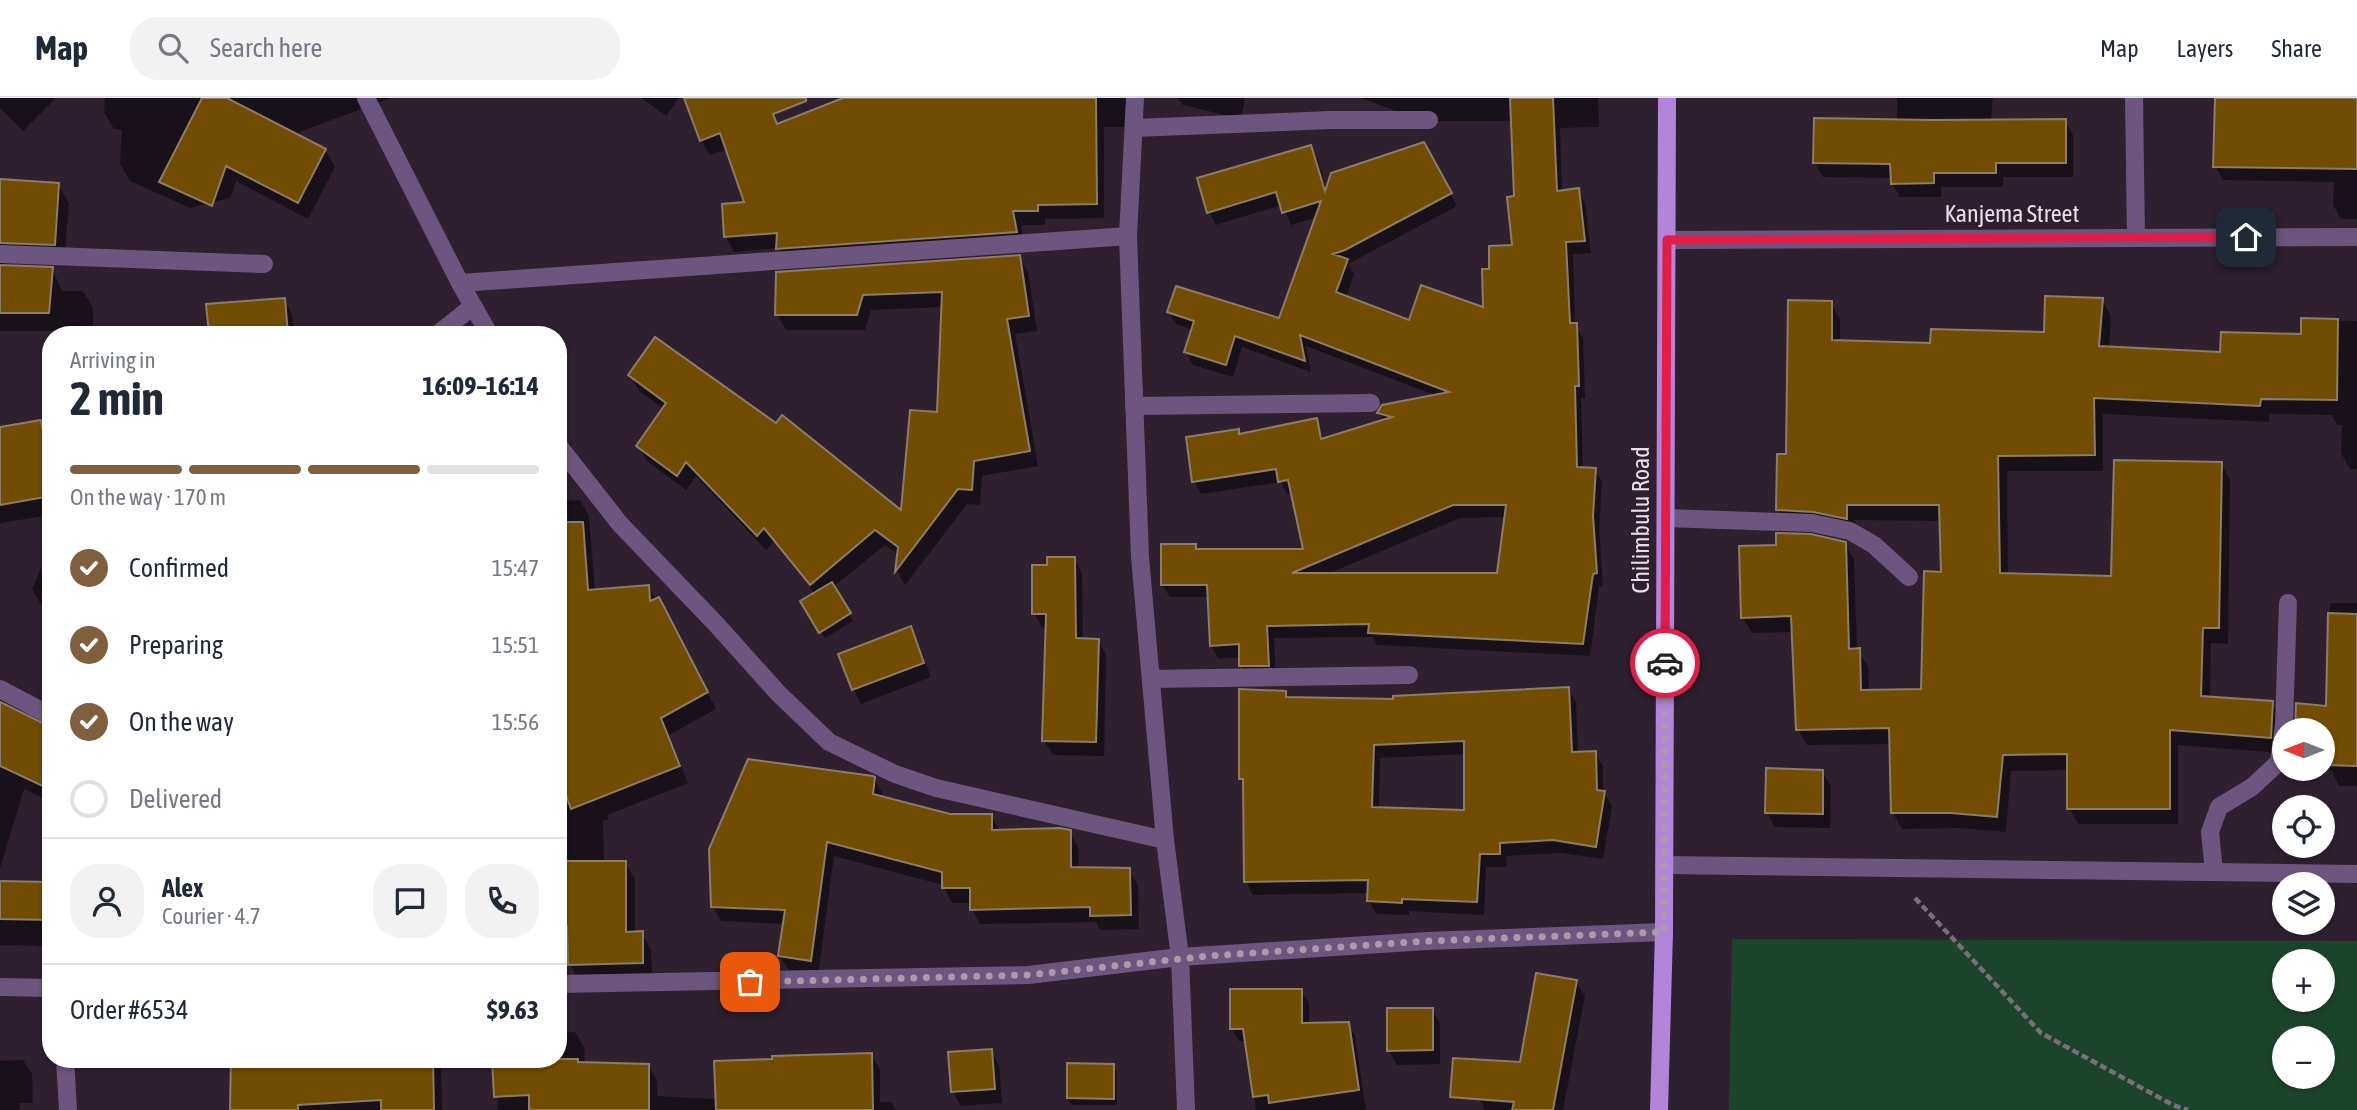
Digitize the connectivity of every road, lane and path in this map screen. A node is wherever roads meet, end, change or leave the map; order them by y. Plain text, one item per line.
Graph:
1 (366, 98) edge
2 (1135, 98) edge
3 (1667, 98) edge
4 (2134, 98) edge
5 (1429, 120) dead end
6 (1134, 128) junction
7 (1128, 236) junction
8 (2357, 237) edge
9 (2136, 238) junction
10 (1667, 240) junction
11 (0, 254) edge
12 (264, 264) dead end
13 (460, 283) junction
14 (473, 306) junction
15 (448, 326) edge
16 (484, 326) edge
17 (1371, 403) dead end
18 (1135, 406) junction
19 (567, 456) edge
20 (1666, 518) junction
21 (1909, 577) dead end
22 (2288, 603) dead end
23 (1409, 675) dead end
24 (1151, 679) junction
25 (0, 689) edge
26 (42, 711) edge
27 (1165, 840) junction
28 (1664, 865) junction
29 (1886, 867) junction
30 (2214, 872) junction
31 (2357, 874) edge
32 (1664, 932) junction
33 (1180, 957) junction
34 (567, 984) edge
35 (0, 988) edge
36 (42, 988) edge
37 (66, 1068) edge
38 (68, 1110) edge
39 (1186, 1110) edge
40 (1659, 1110) edge
41 (2188, 1110) edge

1 - 13 street
2 - 6 street
3 - 10 main road, Chilimbulu Road
4 - 9 street
5 - 6 street
6 - 7 street
7 - 13 street
7 - 18 street
8 - 9 street, Kanjema Street
9 - 10 street, Kanjema Street
10 - 20 main road, Chilimbulu Road
11 - 12 street
13 - 14 street
14 - 15 street
14 - 16 street
17 - 18 street
18 - 24 street
19 - 27 street
20 - 21 street
20 - 28 main road, Chilimbulu Road
22 - 30 street
23 - 24 street
24 - 27 street
25 - 26 street
27 - 33 street
28 - 29 street
28 - 32 main road, Chilimbulu Road
29 - 30 street
29 - 41 path
30 - 31 street
32 - 33 street
32 - 40 main road, Chilimbulu Road
33 - 34 street
33 - 39 street
35 - 36 street
37 - 38 street

